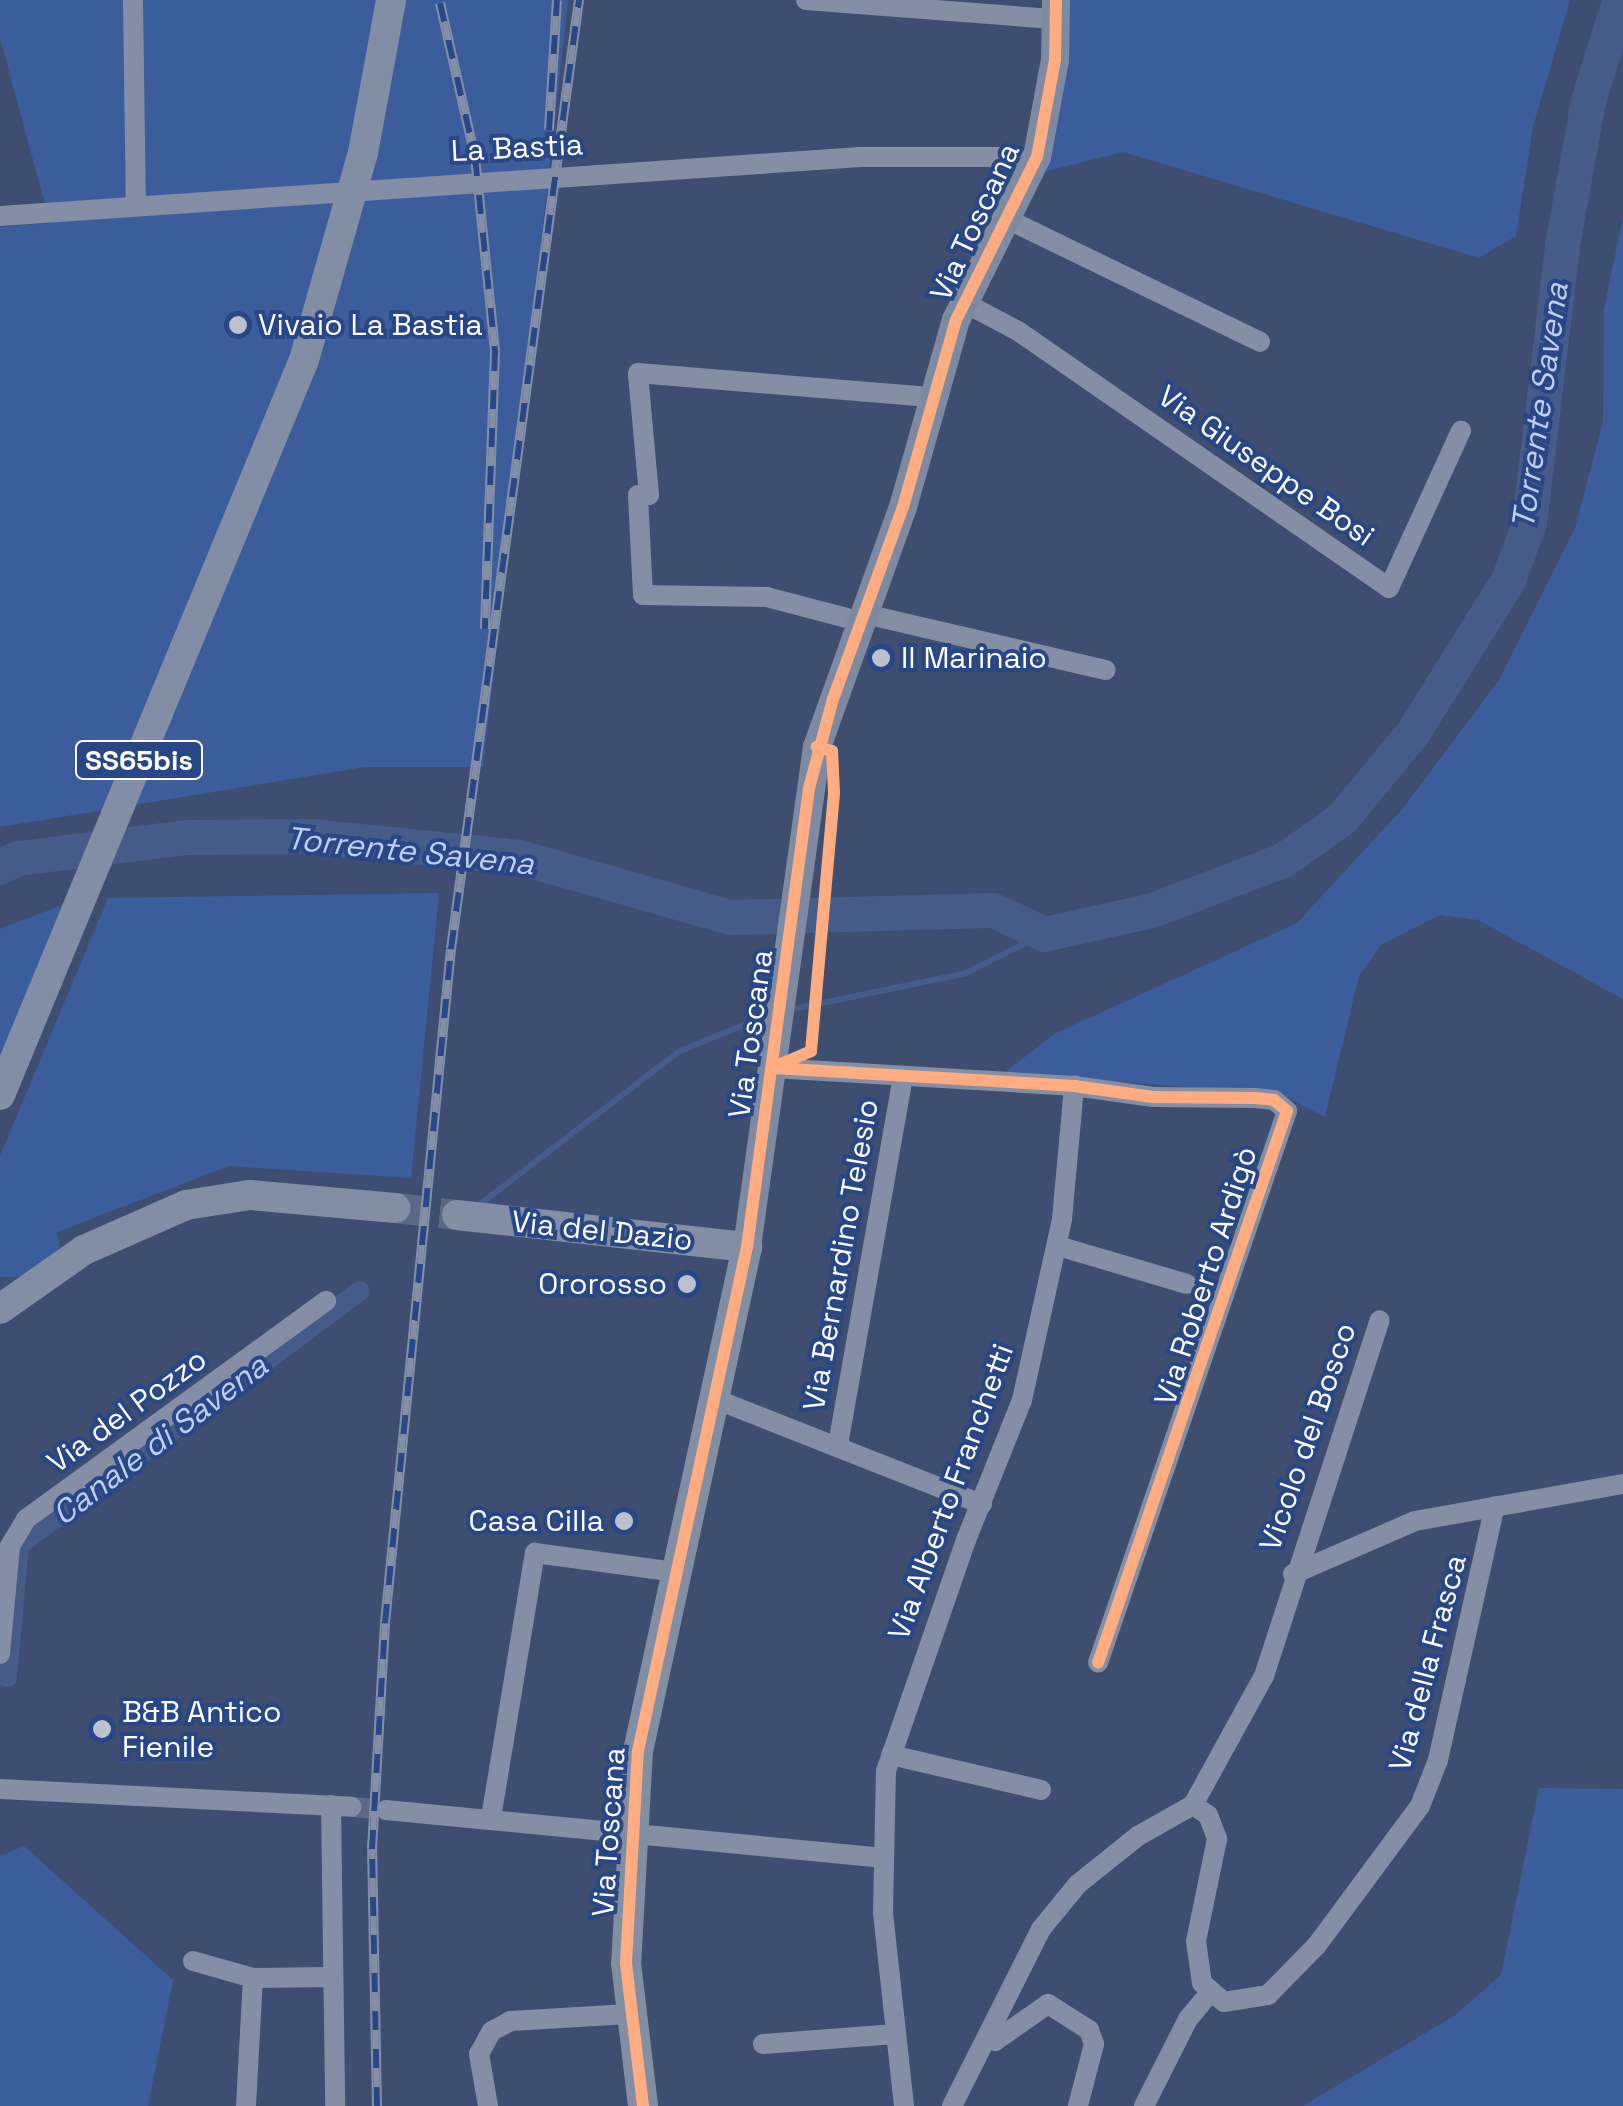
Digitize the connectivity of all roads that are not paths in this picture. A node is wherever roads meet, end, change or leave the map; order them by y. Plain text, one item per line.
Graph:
1 (134, 0) edge
2 (391, 0) edge
3 (806, 0) edge
4 (1055, 10) edge
5 (1038, 157) junction
6 (136, 206) junction
7 (0, 216) edge
8 (1009, 220) junction
9 (963, 302) junction
10 (1260, 342) dead end
11 (933, 397) junction
12 (1461, 431) dead end
13 (864, 618) junction
14 (1106, 670) dead end
15 (773, 1068) junction
16 (903, 1076) junction
17 (1074, 1086) junction
18 (0, 1095) edge
19 (395, 1208) tunnel mouth
20 (457, 1215) tunnel mouth
21 (1058, 1246) junction
22 (747, 1247) junction
23 (40, 1279) junction
24 (0, 1284) edge
25 (1187, 1284) dead end
26 (326, 1301) dead end
27 (0, 1309) edge
28 (1380, 1320) dead end
29 (714, 1399) junction
30 (838, 1445) junction
31 (1623, 1484) edge
32 (982, 1504) junction
33 (1495, 1506) junction
34 (675, 1572) junction
35 (1293, 1574) junction
36 (0, 1654) edge
37 (1098, 1664) dead end
38 (892, 1756) junction
39 (0, 1790) edge
40 (1041, 1790) dead end
41 (1193, 1805) junction
42 (386, 1810) tunnel mouth
43 (491, 1818) junction
44 (629, 1835) junction
45 (882, 1858) junction
46 (193, 1961) dead end
47 (332, 1977) junction
48 (260, 1978) junction
49 (1211, 1992) junction
50 (629, 2014) junction
51 (896, 2034) junction
52 (986, 2038) junction
53 (762, 2044) dead end
54 (246, 2106) edge
55 (335, 2106) edge
56 (488, 2106) edge
57 (643, 2106) edge
58 (904, 2106) edge
59 (952, 2106) edge
60 (1078, 2106) edge
61 (1144, 2106) edge

1 - 6 street
2 - 18 main road, SS65bis
3 - 4 street
4 - 5 main road, Via Toscana
5 - 6 street, La Bastia
5 - 8 main road, Via Toscana
6 - 7 street, La Bastia
8 - 9 main road, Via Toscana
8 - 10 street, Via Toscana
9 - 11 main road, Via Toscana
9 - 12 street, Via Giuseppe Bosi
11 - 13 main road, Via Toscana
11 - 13 street
13 - 14 street
13 - 15 main road, Via Toscana
15 - 16 street, Via Roberto Ardigò
15 - 22 main road, Via Toscana
16 - 17 street, Via Roberto Ardigò
16 - 30 street, Via Bernardino Telesio
17 - 21 street, Via Alberto Franchetti
17 - 37 street, Via Roberto Ardigò
19 - 23 main road
20 - 22 main road, Via del Dazio
21 - 25 street
21 - 32 street, Via Alberto Franchetti
22 - 29 main road, Via Toscana
23 - 24 main road
23 - 27 main road
26 - 36 street, Via del Pozzo
28 - 35 street, Vicolo del Bosco
29 - 30 street
29 - 34 main road, Via Toscana
30 - 32 street
31 - 33 street, Vicolo del Bosco
32 - 38 street, Via Alberto Franchetti
33 - 35 street, Vicolo del Bosco
33 - 49 street, Via della Frasca
34 - 43 street
34 - 44 main road, Via Toscana
35 - 41 street, Vicolo del Bosco
38 - 40 street
38 - 45 street, Via Alberto Franchetti
39 - 47 street
41 - 49 street
41 - 52 street
42 - 43 street
43 - 44 street
44 - 45 street
44 - 50 main road, Via Toscana
45 - 51 street, Via Alberto Franchetti
46 - 48 street
47 - 48 street
47 - 55 street
48 - 54 street
49 - 61 street
50 - 56 street
50 - 57 main road, Via Toscana
51 - 53 street
51 - 58 street, Via Alberto Franchetti
52 - 59 street
52 - 60 street

